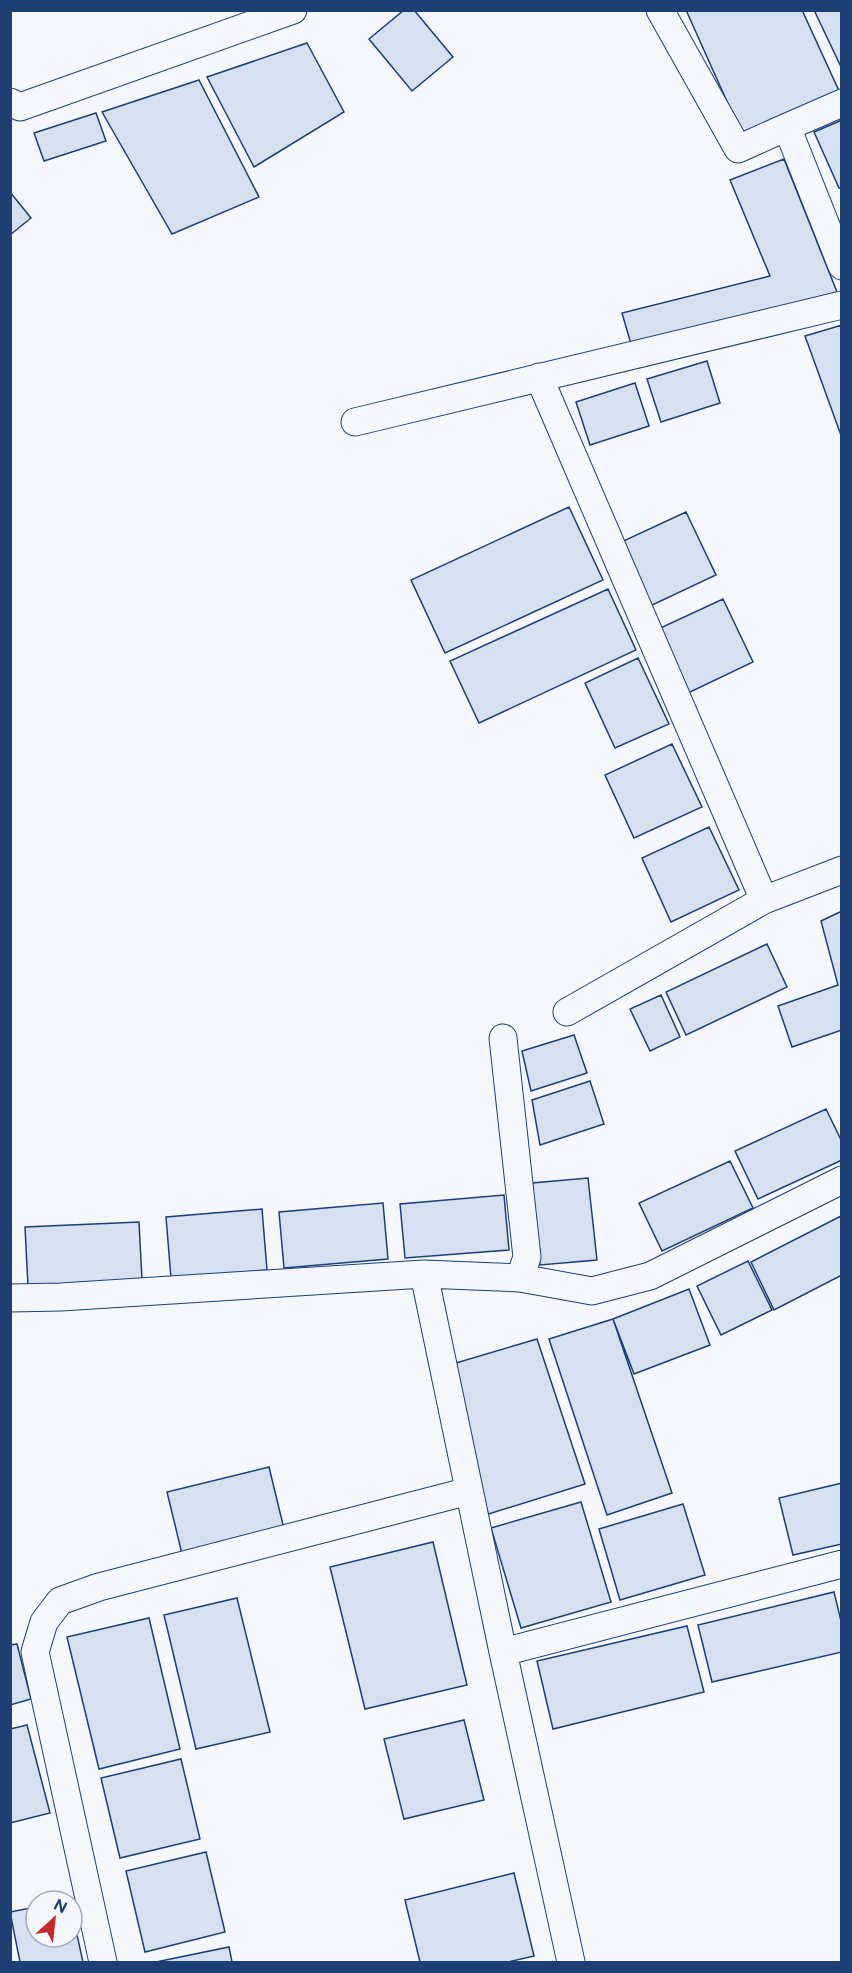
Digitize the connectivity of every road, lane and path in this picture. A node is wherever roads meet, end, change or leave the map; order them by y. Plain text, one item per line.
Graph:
1 (293, 10) edge
2 (660, 10) edge
3 (10, 102) edge
4 (842, 103) edge
5 (787, 128) junction
6 (842, 266) edge
7 (842, 305) edge
8 (539, 377) junction
9 (355, 422) dead end
10 (842, 870) edge
11 (764, 900) junction
12 (567, 1012) dead end
13 (503, 1038) dead end
14 (842, 1180) edge
15 (424, 1274) junction
16 (520, 1278) junction
17 (10, 1298) edge
18 (470, 1491) junction
19 (842, 1564) edge
20 (503, 1652) junction
21 (103, 1962) edge
22 (571, 1962) edge

1 - 3 street
2 - 5 street
4 - 5 street
5 - 6 street
7 - 8 street
8 - 9 street
8 - 11 street
10 - 11 street
11 - 12 street
13 - 16 street
14 - 16 street
15 - 16 street
15 - 17 street
15 - 18 street
18 - 20 street
18 - 21 street
19 - 20 street
20 - 22 street

